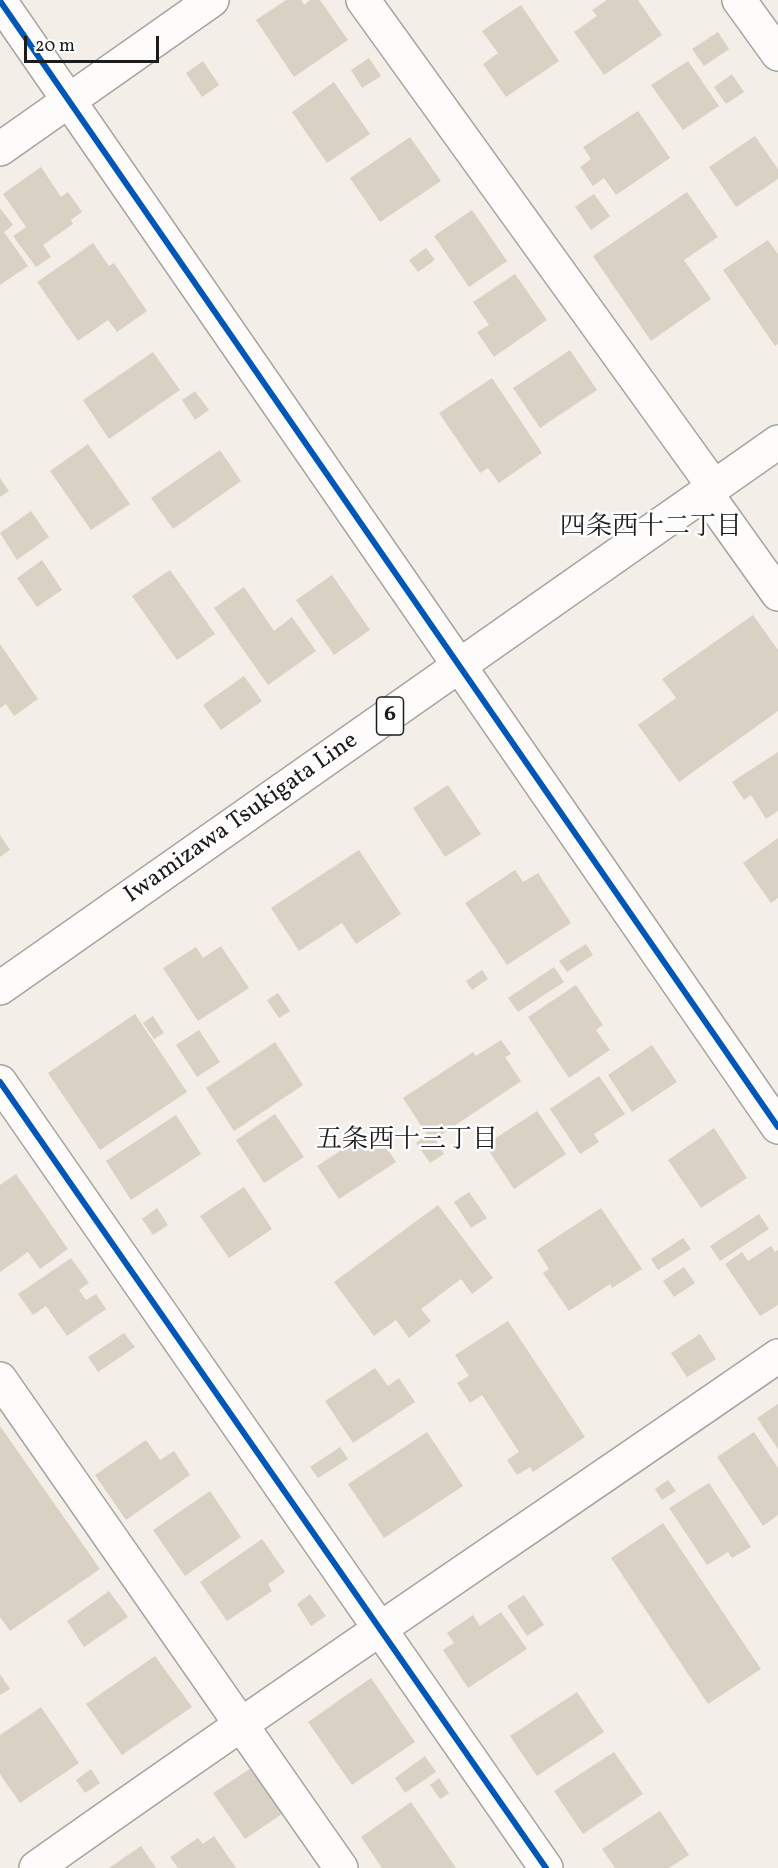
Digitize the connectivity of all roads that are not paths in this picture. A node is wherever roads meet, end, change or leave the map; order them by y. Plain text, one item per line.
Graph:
1 (212, 0) edge
2 (363, 0) edge
3 (739, 0) edge
4 (0, 1) edge
5 (778, 54) edge
6 (70, 101) junction
7 (0, 149) edge
8 (778, 442) edge
9 (710, 490) junction
10 (778, 594) edge
11 (459, 668) junction
12 (0, 988) edge
13 (0, 1082) edge
14 (778, 1127) edge
15 (778, 1356) edge
16 (0, 1379) edge
17 (380, 1630) junction
18 (240, 1723) junction
19 (36, 1868) edge
20 (341, 1868) edge
21 (546, 1868) edge

1 - 6 street
2 - 9 street
3 - 5 street
4 - 6 street
6 - 7 street
6 - 11 street
8 - 9 street, Iwamizawa Tsukigata Line / 6
9 - 10 street
9 - 11 street, Iwamizawa Tsukigata Line / 6
11 - 12 street, Iwamizawa Tsukigata Line / 6
11 - 14 street
13 - 17 street
15 - 17 street
16 - 18 street
17 - 18 street
17 - 21 street
18 - 19 street
18 - 20 street

